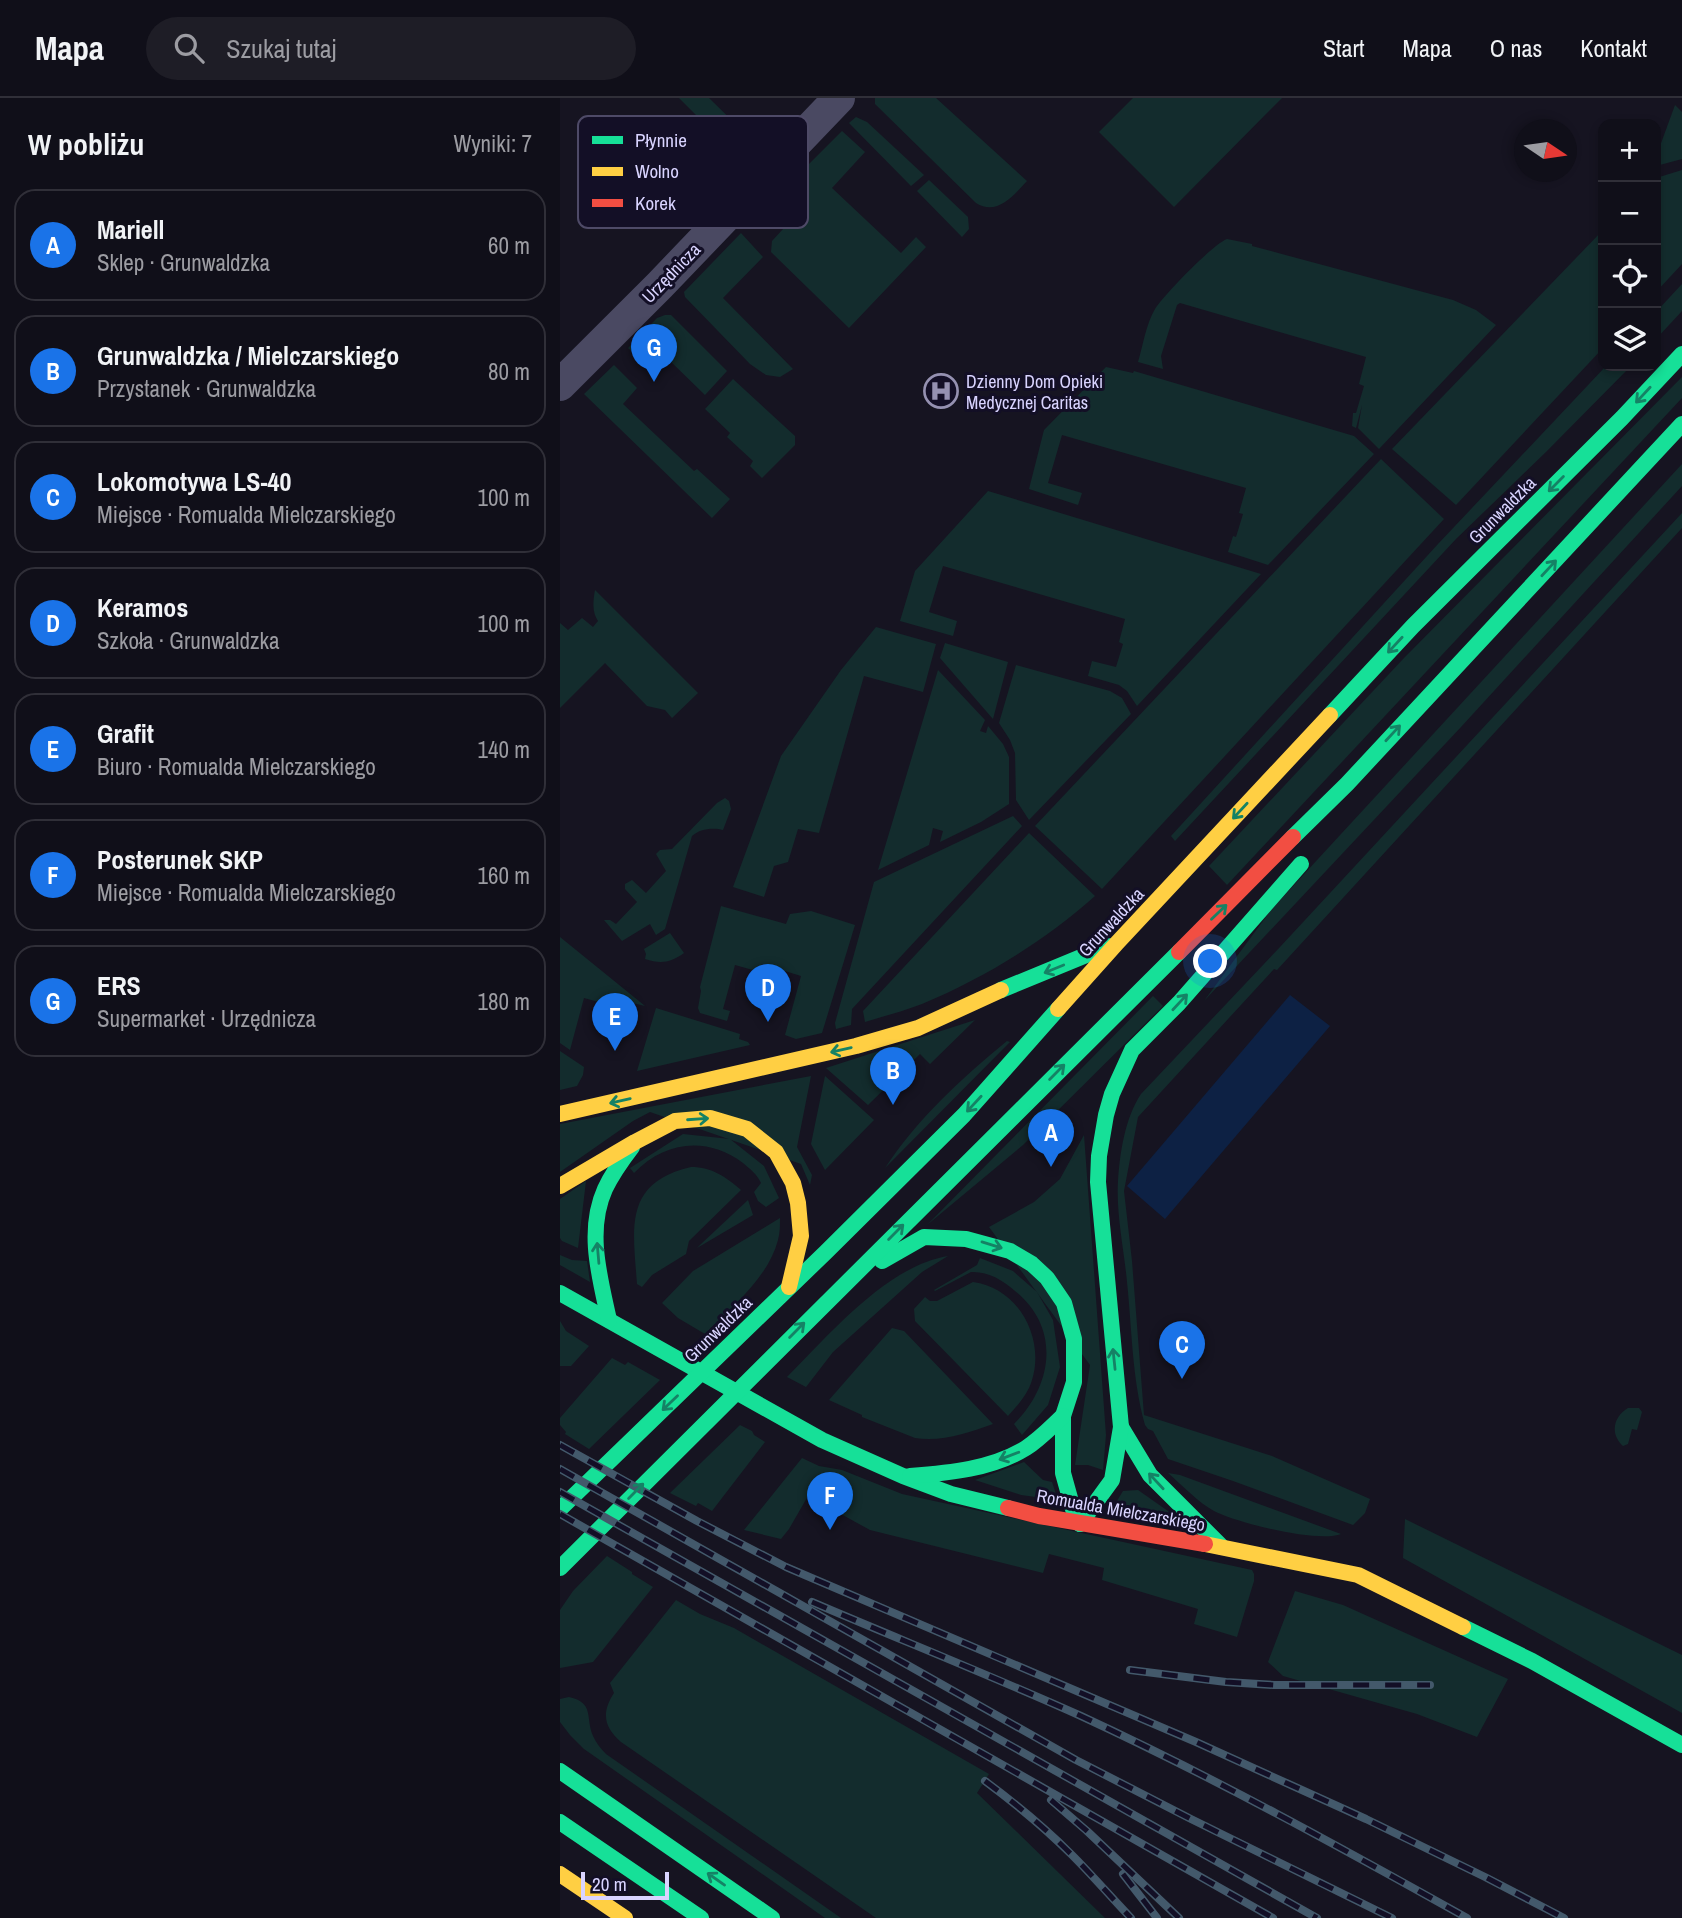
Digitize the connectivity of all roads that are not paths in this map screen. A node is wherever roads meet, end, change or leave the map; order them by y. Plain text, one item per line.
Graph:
1 (839, 98) edge
2 (808, 130) edge
3 (715, 228) edge
4 (1682, 354) edge
5 (560, 385) edge
6 (1682, 424) edge
7 (1347, 783) junction
8 (1324, 829) dead end
9 (1312, 852) dead end
10 (1117, 943) junction
11 (560, 1114) edge
12 (635, 1142) junction
13 (560, 1186) edge
14 (847, 1280) junction
15 (789, 1287) junction
16 (560, 1293) edge
17 (608, 1320) junction
18 (1063, 1416) junction
19 (1121, 1427) junction
20 (903, 1476) junction
21 (560, 1509) edge
22 (1080, 1524) junction
23 (1222, 1547) junction
24 (560, 1568) edge
25 (1682, 1745) edge
26 (560, 1771) edge
27 (560, 1822) edge
28 (561, 1875) edge
29 (625, 1918) edge
30 (701, 1918) edge
31 (772, 1918) edge

1 - 2 street, Urzędnicza
3 - 5 street, Urzędnicza
4 -> 10 main road, Grunwaldzka
7 -> 6 main road
7 - 8 main road
14 -> 7 main road
19 -> 9 main road
10 -> 11 main road
10 -> 15 main road, Grunwaldzka
12 - 13 main road
12 -> 15 main road
17 -> 12 main road
14 -> 18 main road
24 -> 14 main road
15 -> 21 main road, Grunwaldzka
16 - 17 main road, Romualda Mielczarskiego
17 - 20 main road, Romualda Mielczarskiego
18 -> 20 main road
18 - 22 main road
19 - 22 main road
23 -> 19 main road
20 - 22 main road, Romualda Mielczarskiego
22 - 23 main road, Romualda Mielczarskiego
23 - 25 main road, Romualda Mielczarskiego
31 -> 26 main road
27 - 30 main road
28 - 29 main road

